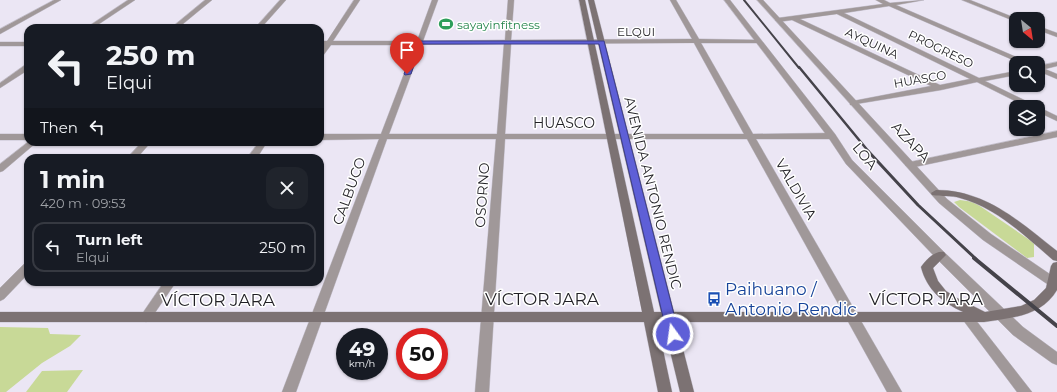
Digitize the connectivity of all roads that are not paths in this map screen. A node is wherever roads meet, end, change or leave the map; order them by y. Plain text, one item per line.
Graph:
1 (58, 0) edge
2 (132, 0) edge
3 (209, 0) edge
4 (283, 0) edge
5 (357, 0) edge
6 (435, 0) edge
7 (511, 0) edge
8 (582, 0) edge
9 (591, 0) edge
10 (673, 0) edge
11 (727, 0) edge
12 (760, 0) edge
13 (879, 0) edge
14 (921, 0) edge
15 (964, 0) edge
16 (889, 5) junction
17 (838, 12) junction
18 (1009, 17) edge
19 (793, 18) junction
20 (778, 20) junction
21 (95, 24) edge
22 (179, 24) edge
23 (262, 24) edge
24 (1045, 31) edge
25 (0, 32) edge
26 (1057, 35) edge
27 (760, 41) junction
28 (508, 42) junction
29 (590, 42) junction
30 (602, 42) junction
31 (696, 42) junction
32 (324, 43) edge
33 (329, 43) junction
34 (419, 43) junction
35 (0, 44) edge
36 (24, 44) edge
37 (324, 50) edge
38 (1009, 56) edge
39 (1057, 64) edge
40 (1045, 67) edge
41 (24, 70) edge
42 (1045, 71) edge
43 (1009, 74) edge
44 (1057, 76) edge
45 (978, 80) junction
46 (0, 86) edge
47 (941, 88) junction
48 (1019, 100) edge
49 (853, 104) junction
50 (1045, 113) edge
51 (1057, 119) edge
52 (1057, 134) edge
53 (384, 136) junction
54 (502, 136) junction
55 (610, 136) junction
56 (624, 136) junction
57 (750, 136) junction
58 (832, 136) junction
59 (0, 137) edge
60 (24, 137) edge
61 (324, 137) edge
62 (28, 146) edge
63 (143, 146) edge
64 (136, 154) edge
65 (910, 165) junction
66 (0, 168) edge
67 (936, 193) junction
68 (940, 255) junction
69 (1057, 257) edge
70 (1057, 266) edge
71 (24, 271) edge
72 (1055, 284) edge
73 (167, 286) edge
74 (0, 296) edge
75 (1001, 314) junction
76 (488, 316) junction
77 (649, 316) junction
78 (668, 316) junction
79 (0, 317) edge
80 (146, 317) junction
81 (317, 317) junction
82 (852, 317) junction
83 (967, 317) junction
84 (984, 317) junction
85 (1057, 359) edge
86 (289, 392) edge
87 (482, 392) edge
88 (665, 392) edge
89 (687, 392) edge
90 (895, 392) edge
91 (1025, 392) edge

1 - 25 street
2 - 21 street
3 - 22 street
4 - 23 street
5 - 33 street
6 - 34 street, CALBUCO
7 - 28 street, OSORNO
8 - 29 main road, AVENIDA ANTONIO RENDIC
9 - 30 main road, AVENIDA ANTONIO RENDIC
10 - 31 street, VALDIVIA
11 - 27 street, LOA
12 - 20 street, AZAPA
13 - 16 street
14 - 16 street
15 - 18 street
16 - 17 street
16 - 38 street
17 - 19 street
17 - 45 street, PROGRESO
19 - 20 street
19 - 47 street, AYQUINA
20 - 49 street, AZAPA
24 - 26 street
27 - 31 street, ELQUI
27 - 58 street, LOA
28 - 29 street, ELQUI
28 - 34 street, ELQUI
28 - 54 street, OSORNO
29 - 30 street, ELQUI
29 - 55 main road, AVENIDA ANTONIO RENDIC
30 - 31 street, ELQUI
30 - 56 main road, AVENIDA ANTONIO RENDIC
31 - 57 street, VALDIVIA
32 - 33 street, ELQUI
33 - 34 street, ELQUI
33 - 37 street
34 - 53 street, CALBUCO
35 - 36 street
39 - 40 street
41 - 46 street
42 - 44 street
43 - 45 street, HUASCO
45 - 47 street, HUASCO
45 - 48 street, PROGRESO
47 - 49 street, HUASCO
49 - 65 street, AZAPA
50 - 51 street
52 - 65 street
53 - 54 street, HUASCO
53 - 61 street, HUASCO
53 - 81 street, CALBUCO
54 - 55 street, HUASCO
54 - 76 street, OSORNO
55 - 56 street, HUASCO
55 - 77 main road, AVENIDA ANTONIO RENDIC
56 - 57 street, HUASCO
56 - 78 main road, AVENIDA ANTONIO RENDIC
57 - 58 street, HUASCO
57 - 82 street, VALDIVIA
58 - 68 street, LOA
59 - 60 street
62 - 66 street
63 - 64 street
65 - 67 street, AZAPA
67 - 69 main road
67 - 72 street, AZAPA
68 - 75 street, LOA
68 - 84 main road
70 - 72 main road, VÍCTOR JARA
71 - 74 street
72 - 75 main road, VÍCTOR JARA
73 - 80 street
75 - 84 main road, VÍCTOR JARA
75 - 85 street
76 - 77 main road, VÍCTOR JARA
76 - 81 main road, VÍCTOR JARA
76 - 87 street, OSORNO
77 - 78 main road, VÍCTOR JARA
77 - 88 main road, AVENIDA ANTONIO RENDIC
78 - 82 main road, VÍCTOR JARA
78 - 89 main road, AVENIDA ANTONIO RENDIC
79 - 80 main road, VÍCTOR JARA
80 - 81 main road, VÍCTOR JARA
81 - 86 street, CALBUCO
82 - 83 main road, VÍCTOR JARA
82 - 90 street, VALDIVIA
83 - 84 main road, VÍCTOR JARA
83 - 91 street

